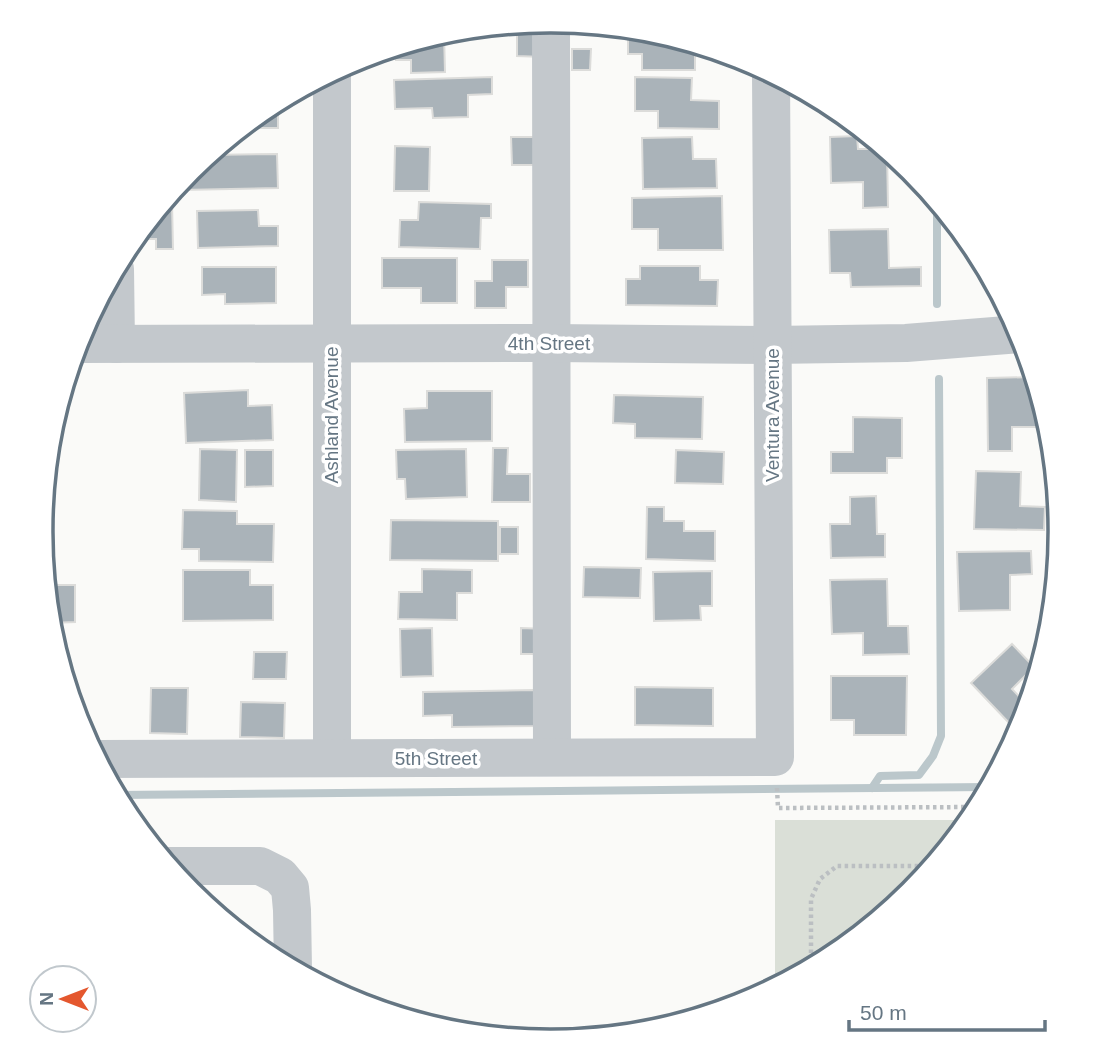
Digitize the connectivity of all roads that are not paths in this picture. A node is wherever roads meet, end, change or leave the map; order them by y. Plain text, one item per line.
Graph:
1 (551, 33) edge
2 (332, 84) edge
3 (771, 85) edge
4 (115, 289) edge
5 (1007, 335) edge
6 (330, 343) junction
7 (551, 343) junction
8 (90, 344) edge
9 (116, 344) junction
10 (772, 345) junction
11 (552, 757) junction
12 (775, 757) joint
13 (332, 758) junction
14 (108, 759) edge
15 (183, 866) edge
16 (293, 956) edge

1 - 7 street
2 - 6 street, Ashland Avenue
3 - 10 street, Ventura Avenue
4 - 9 street
5 - 10 street, 4th Street
6 - 7 street, 4th Street
6 - 9 street, 4th Street
6 - 13 street, Ashland Avenue
7 - 10 street, 4th Street
7 - 11 street
8 - 9 street, 4th Street
10 - 12 street, Ventura Avenue
11 - 12 street, 5th Street
11 - 13 street, 5th Street
13 - 14 street, 5th Street
15 - 16 street

